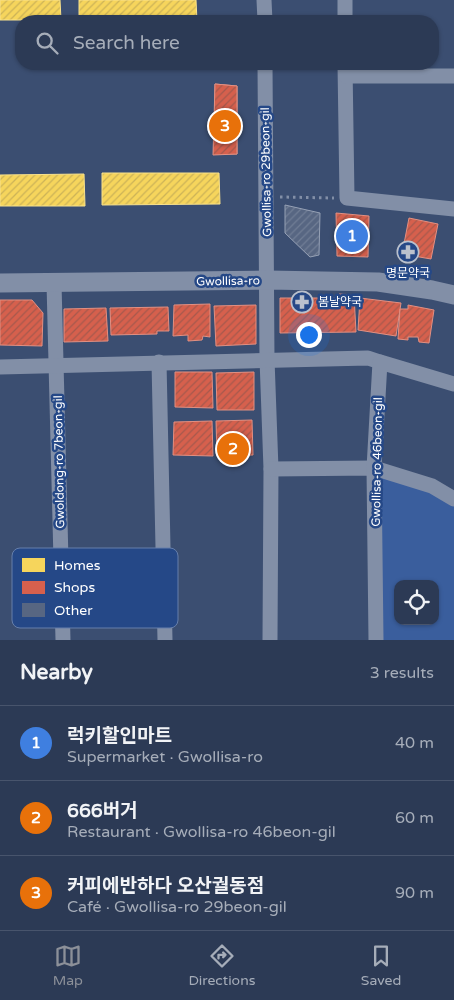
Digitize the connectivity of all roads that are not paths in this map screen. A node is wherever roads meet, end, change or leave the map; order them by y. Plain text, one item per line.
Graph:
1 (264, 0) edge
2 (344, 0) edge
3 (265, 15) edge
4 (345, 15) edge
5 (265, 70) edge
6 (346, 70) edge
7 (454, 76) edge
8 (454, 209) edge
9 (268, 280) junction
10 (0, 283) edge
11 (54, 283) junction
12 (454, 295) edge
13 (268, 359) junction
14 (159, 362) junction
15 (380, 362) junction
16 (58, 365) junction
17 (0, 367) edge
18 (454, 384) edge
19 (374, 468) junction
20 (271, 469) junction
21 (454, 499) edge
22 (61, 548) edge
23 (163, 548) edge
24 (270, 640) edge
25 (376, 640) edge

1 - 3 street
2 - 4 street
5 - 9 street, Gwollisa-ro 29beon-gil
6 - 7 street
6 - 8 street
9 - 11 street, Gwollisa-ro
9 - 12 street, Gwollisa-ro
9 - 13 street, Gwollisa-ro 29beon-gil
10 - 11 street, Gwollisa-ro
11 - 16 street, Gwoldong-ro 7beon-gil
13 - 14 street
13 - 15 street
13 - 20 street, Gwollisa-ro 29beon-gil
14 - 16 street
14 - 23 street
15 - 18 street
15 - 19 street, Gwollisa-ro 46beon-gil
16 - 17 street
16 - 22 street, Gwoldong-ro 7beon-gil
19 - 20 street
19 - 21 street
19 - 25 street, Gwollisa-ro 46beon-gil
20 - 24 street, Gwollisa-ro 29beon-gil

